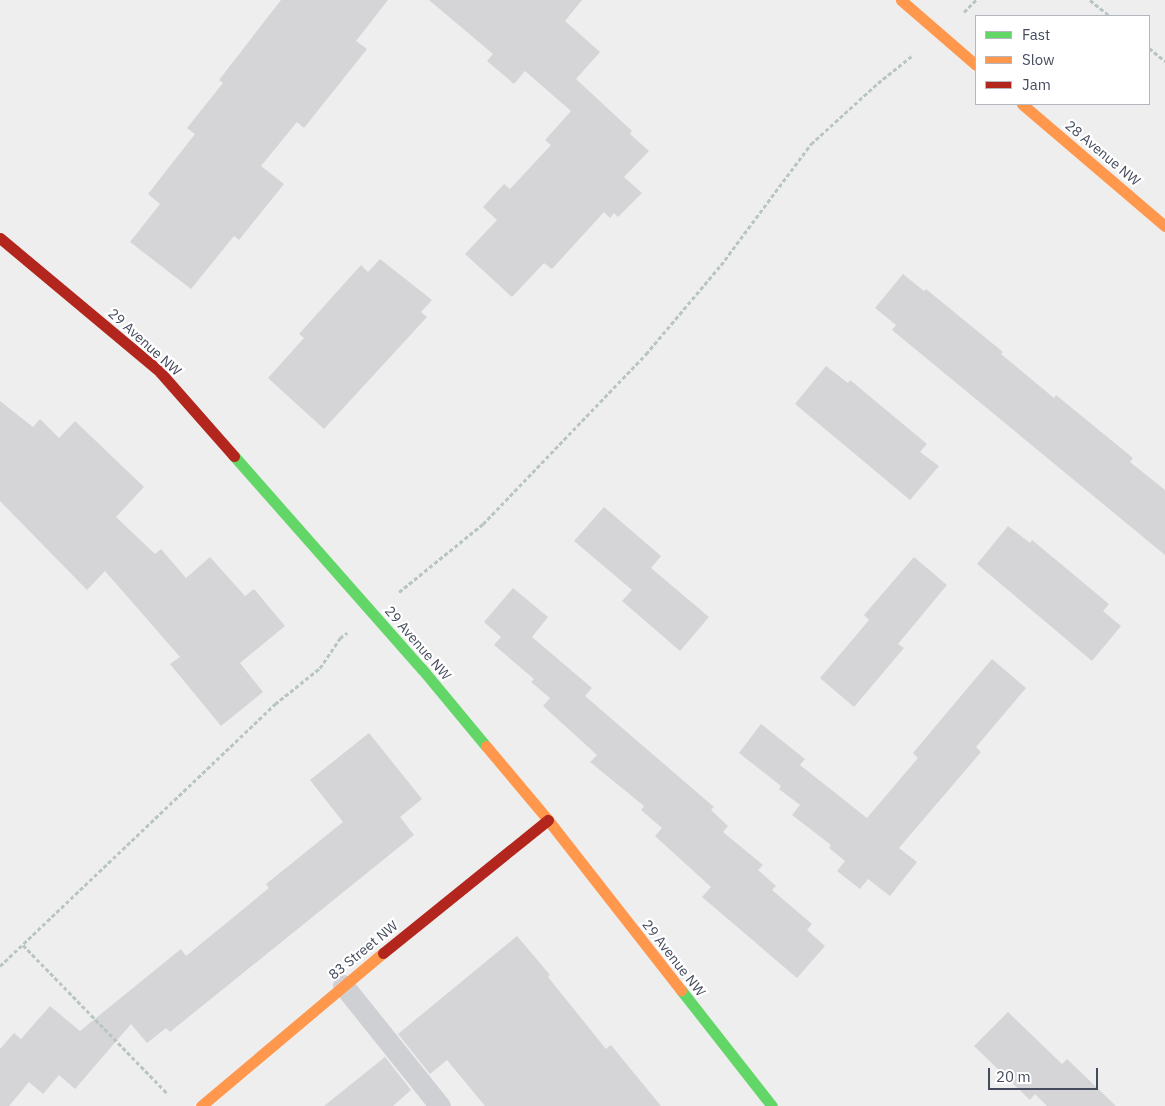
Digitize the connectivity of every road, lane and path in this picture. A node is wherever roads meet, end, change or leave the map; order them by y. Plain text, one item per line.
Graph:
1 (901, 0) edge
2 (1090, 0) edge
3 (1109, 15) edge
4 (1150, 49) edge
5 (916, 53) dead end
6 (1165, 61) edge
7 (975, 64) edge
8 (1023, 105) edge
9 (1165, 226) edge
10 (0, 238) edge
11 (392, 597) dead end
12 (340, 638) dead end
13 (548, 820) junction
14 (23, 945) junction
15 (0, 966) edge
16 (343, 985) junction
17 (168, 1094) dead end
18 (201, 1106) edge
19 (440, 1106) edge
20 (772, 1106) edge

1 - 7 street
2 - 3 path
4 - 6 path
5 - 11 path
8 - 9 street, 28 Avenue NW
10 - 13 street, 29 Avenue NW
12 - 14 path
13 - 16 street, 83 Street NW
13 - 20 street, 29 Avenue NW
14 - 15 path
14 - 17 path
16 - 18 street, 83 Street NW
16 - 19 lane

